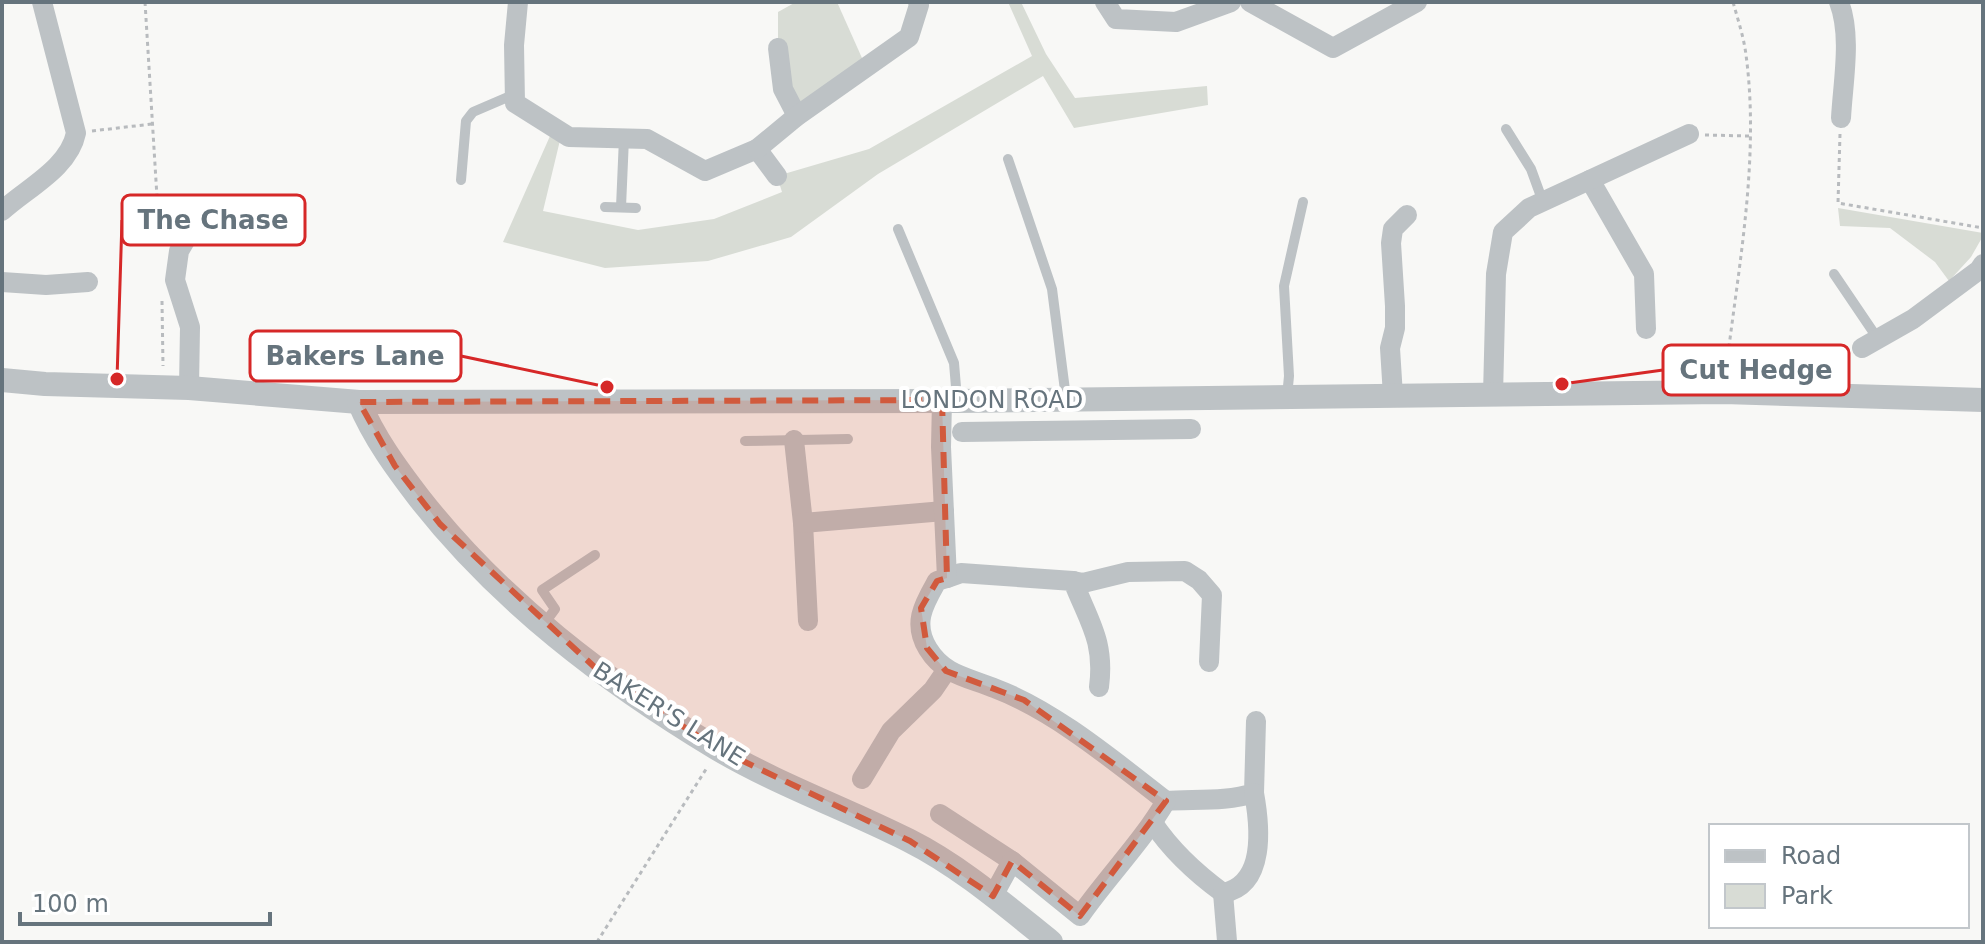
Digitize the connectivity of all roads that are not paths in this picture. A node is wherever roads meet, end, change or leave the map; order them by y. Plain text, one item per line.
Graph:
1 (42, 2) edge
2 (518, 2) edge
3 (918, 2) edge
4 (1105, 2) edge
5 (1231, 2) edge
6 (1250, 2) edge
7 (1417, 2) edge
8 (1839, 2) edge
9 (778, 48) dead end
10 (515, 94) junction
11 (797, 116) junction
12 (1841, 118) road end
13 (1506, 129) dead end
14 (1689, 134) road end
15 (624, 138) junction
16 (757, 149) junction
17 (1008, 159) dead end
18 (777, 176) dead end
19 (461, 180) dead end
20 (1590, 180) junction
21 (1303, 202) dead end
22 (1543, 202) junction
23 (605, 207) dead end
24 (621, 207) junction
25 (636, 208) dead end
26 (2, 211) edge
27 (1407, 215) dead end
28 (199, 217) dead end
29 (898, 229) dead end
30 (1983, 264) edge
31 (1834, 274) dead end
32 (2, 282) edge
33 (88, 282) dead end
34 (1646, 329) dead end
35 (1870, 344) joint
36 (2, 380) edge
37 (189, 388) junction
38 (1493, 395) junction
39 (1393, 396) junction
40 (1287, 397) junction
41 (1062, 400) junction
42 (1983, 400) edge
43 (950, 401) junction
44 (359, 402) junction
45 (1191, 429) dead end
46 (1058, 430) junction
47 (962, 432) dead end
48 (848, 439) dead end
49 (794, 440) junction
50 (745, 441) dead end
51 (944, 511) junction
52 (803, 523) junction
53 (595, 555) dead end
54 (947, 578) junction
55 (1073, 581) junction
56 (808, 621) dead end
57 (543, 626) junction
58 (1209, 662) dead end
59 (946, 671) junction
60 (1099, 687) dead end
61 (1256, 721) dead end
62 (862, 779) dead end
63 (1254, 793) junction
64 (1166, 801) junction
65 (940, 814) dead end
66 (1153, 823) junction
67 (1012, 861) junction
68 (1223, 893) junction
69 (993, 896) junction
70 (1227, 941) edge
71 (1051, 942) edge

1 - 26 street
2 - 10 street
3 - 11 street
4 - 5 street
6 - 7 street
8 - 12 street
9 - 11 street
10 - 15 street
10 - 19 lane
11 - 16 street
13 - 22 lane
14 - 20 street
15 - 16 street
15 - 24 lane
16 - 18 street
17 - 41 lane
20 - 22 street
20 - 34 street
21 - 40 lane
22 - 38 street
23 - 24 lane
24 - 25 lane
27 - 39 street
28 - 37 street
29 - 43 lane
30 - 35 street
31 - 35 lane
32 - 33 street
36 - 37 street, LONDON ROAD
37 - 44 street, LONDON ROAD
38 - 39 street, LONDON ROAD
38 - 42 street, LONDON ROAD
39 - 40 street, LONDON ROAD
40 - 41 street, LONDON ROAD
41 - 43 street, LONDON ROAD
41 - 46 street
43 - 44 street, LONDON ROAD
43 - 51 street
44 - 57 street, BAKER'S LANE
45 - 46 street
46 - 47 street
48 - 49 lane
49 - 50 lane
49 - 52 street
51 - 52 street
51 - 54 street
52 - 56 street
53 - 57 lane
54 - 55 street
54 - 59 street
55 - 58 street
55 - 60 street
57 - 69 street, BAKER'S LANE
59 - 62 street
59 - 64 street
61 - 63 street
63 - 64 street
63 - 68 street
64 - 66 street
65 - 67 street
66 - 67 street
66 - 68 street
67 - 69 street
68 - 70 street
69 - 71 street, BAKER'S LANE

